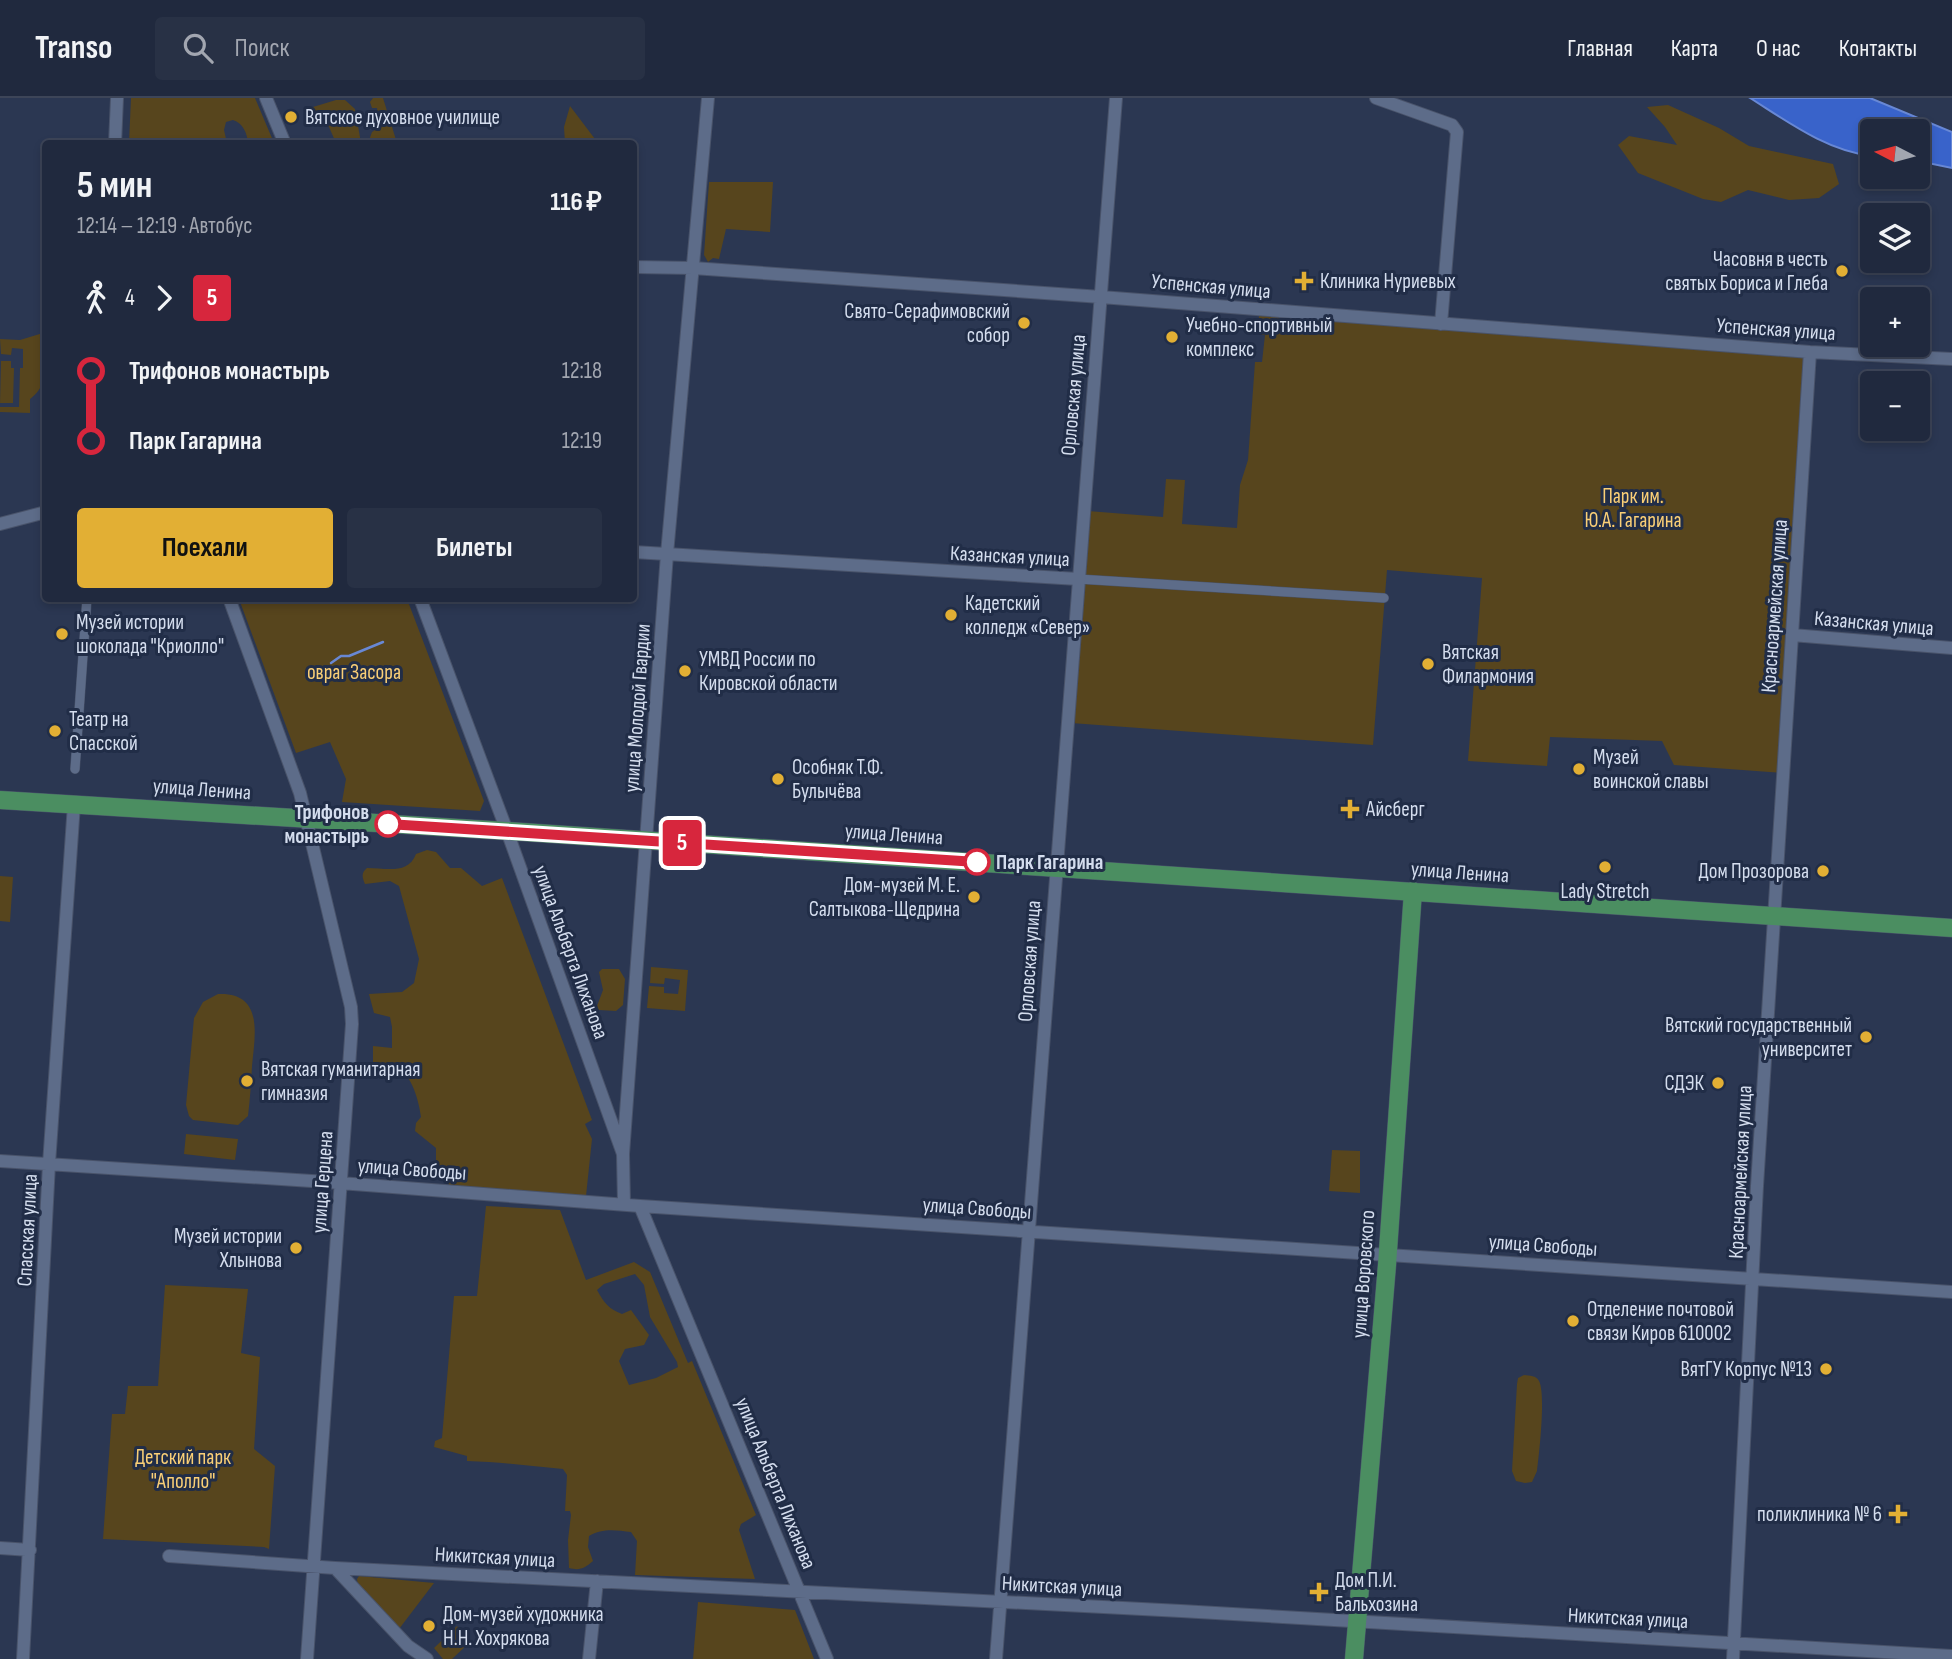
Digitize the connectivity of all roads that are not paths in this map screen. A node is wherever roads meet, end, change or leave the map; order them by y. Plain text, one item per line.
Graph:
1 (117, 98) edge
2 (266, 98) edge
3 (708, 98) edge
4 (1115, 98) edge
5 (1376, 98) edge
6 (115, 140) edge
7 (283, 140) edge
8 (637, 267) edge
9 (693, 268) junction
10 (1101, 297) junction
11 (1441, 324) junction
12 (1810, 352) junction
13 (1952, 359) edge
14 (42, 513) edge
15 (0, 524) edge
16 (637, 552) edge
17 (667, 554) junction
18 (1078, 579) junction
19 (1384, 598) dead end
20 (87, 602) edge
21 (230, 602) edge
22 (421, 602) edge
23 (1792, 635) junction
24 (1952, 648) edge
25 (75, 769) dead end
26 (0, 800) edge
27 (74, 804) junction
28 (307, 819) junction
29 (507, 831) junction
30 (647, 840) junction
31 (1056, 868) junction
32 (1413, 891) junction
33 (1774, 917) junction
34 (1952, 928) edge
35 (623, 1154) junction
36 (0, 1161) edge
37 (49, 1164) junction
38 (341, 1183) junction
39 (624, 1204) junction
40 (640, 1206) junction
41 (1027, 1231) junction
42 (1387, 1254) junction
43 (1753, 1278) junction
44 (1952, 1292) edge
45 (0, 1548) edge
46 (30, 1550) junction
47 (169, 1556) dead end
48 (313, 1566) junction
49 (335, 1568) junction
50 (597, 1581) junction
51 (800, 1592) junction
52 (1000, 1602) junction
53 (1357, 1621) junction
54 (1734, 1644) junction
55 (1952, 1656) edge
56 (23, 1659) edge
57 (307, 1659) edge
58 (427, 1659) edge
59 (589, 1659) edge
60 (827, 1659) edge
61 (996, 1659) edge
62 (1354, 1659) edge
63 (1733, 1659) edge

1 - 6 street
2 - 7 street
3 - 9 street, улица Молодой Гвардии
4 - 10 street, Орловская улица
5 - 11 street
8 - 9 street, Успенская улица
9 - 10 street, Успенская улица
9 - 17 street, улица Молодой Гвардии
10 - 11 street, Успенская улица
10 - 18 street, Орловская улица
11 - 12 street, Успенская улица
12 - 13 street, Успенская улица
12 - 23 street, Красноармейская улица
14 - 15 street
16 - 17 street, Казанская улица
17 - 18 street, Казанская улица
17 - 30 street, улица Молодой Гвардии
18 - 19 street, Казанская улица
18 - 31 street, Орловская улица
20 - 25 street
21 - 28 street, улица Герцена
22 - 29 street, улица Альберта Лиханова
23 - 24 street, Казанская улица
23 - 33 street, Красноармейская улица
26 - 27 main road, улица Ленина
27 - 28 main road, улица Ленина
27 - 37 street, Спасская улица
28 - 29 main road, улица Ленина
28 - 38 street, улица Герцена
29 - 30 main road, улица Ленина
29 - 35 street, улица Альберта Лиханова
30 - 31 main road, улица Ленина
30 - 35 street, улица Молодой Гвардии
31 - 32 main road, улица Ленина
31 - 41 street, Орловская улица
32 - 33 main road, улица Ленина
32 - 42 main road, улица Воровского
33 - 34 main road, улица Ленина
33 - 43 street, Красноармейская улица
35 - 39 street, улица Альберта Лиханова
36 - 37 street, улица Свободы
37 - 38 street, улица Свободы
37 - 46 street, Спасская улица
38 - 39 street, улица Свободы
38 - 48 street, улица Герцена
39 - 40 street, улица Свободы
40 - 41 street, улица Свободы
40 - 51 street, улица Альберта Лиханова
41 - 42 street, улица Свободы
41 - 52 street, Орловская улица
42 - 43 street, улица Свободы
42 - 53 main road, улица Воровского
43 - 44 street, улица Свободы
43 - 54 street, Красноармейская улица
45 - 46 street
46 - 56 street, Спасская улица
47 - 48 street, Никитская улица
48 - 49 street, Никитская улица
48 - 57 street, улица Герцена
49 - 50 street, Никитская улица
49 - 58 street
50 - 51 street, Никитская улица
50 - 59 street
51 - 52 street, Никитская улица
51 - 60 street, улица Альберта Лиханова
52 - 53 street, Никитская улица
52 - 61 street, Орловская улица
53 - 54 street, Никитская улица
53 - 62 main road, улица Воровского
54 - 55 street, Никитская улица
54 - 63 street, Красноармейская улица

